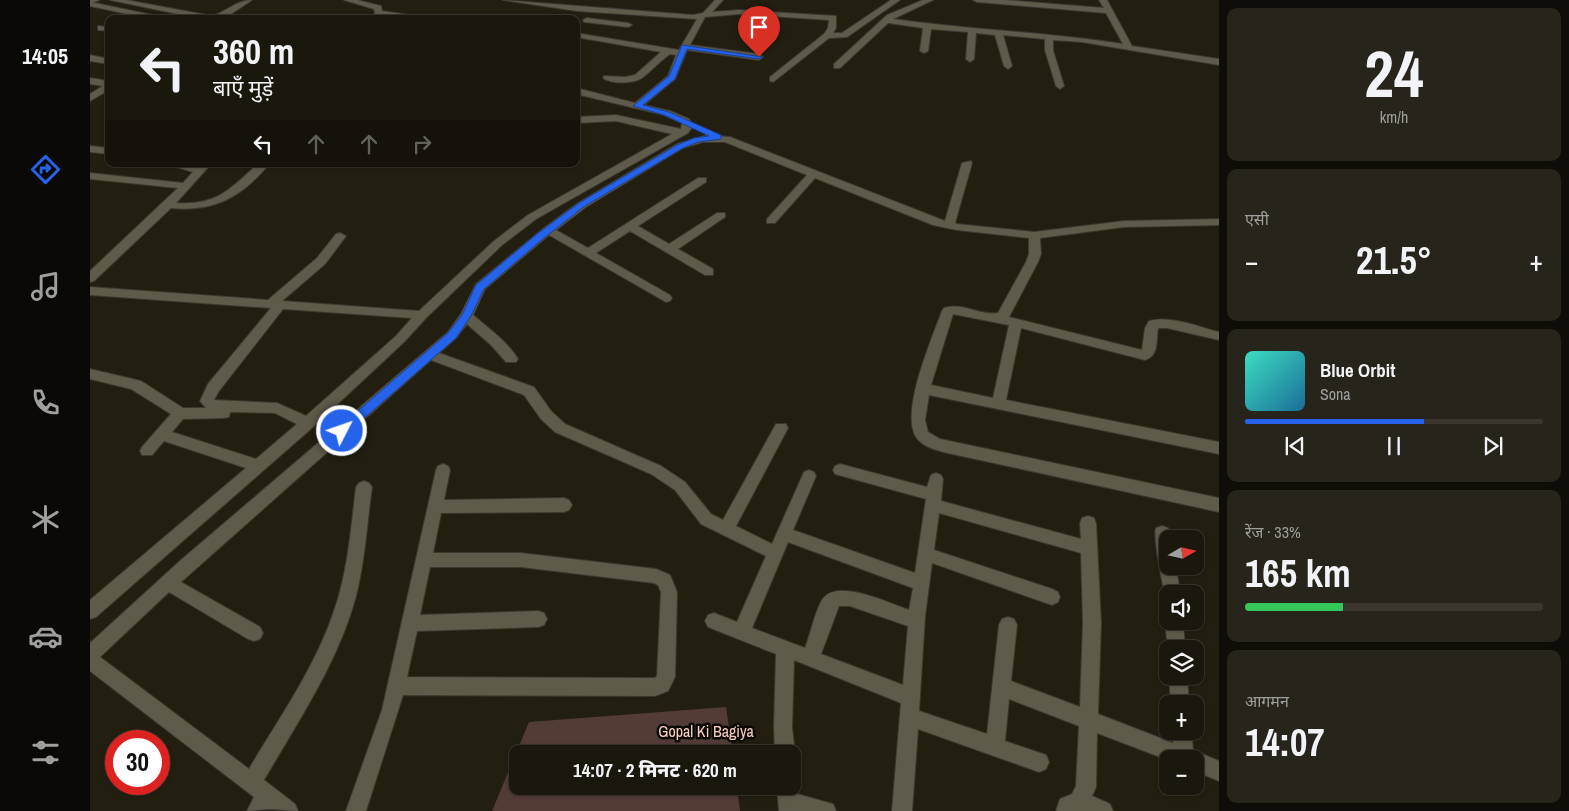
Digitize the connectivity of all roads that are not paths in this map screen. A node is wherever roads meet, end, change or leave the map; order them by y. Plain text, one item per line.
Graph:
1 (95, 0) edge
2 (114, 0) edge
3 (248, 0) edge
4 (348, 0) edge
5 (507, 0) edge
6 (585, 0) edge
7 (719, 0) edge
8 (896, 0) edge
9 (929, 0) edge
10 (977, 0) edge
11 (1104, 0) edge
12 (536, 2) edge
13 (90, 3) edge
14 (577, 10) junction
15 (593, 10) junction
16 (1108, 11) junction
17 (144, 15) edge
18 (194, 15) edge
19 (223, 15) edge
20 (377, 15) edge
21 (703, 16) junction
22 (587, 20) junction
23 (886, 20) junction
24 (628, 25) dead end
25 (927, 26) junction
26 (972, 30) junction
27 (580, 31) edge
28 (998, 32) junction
29 (580, 36) edge
30 (827, 36) junction
31 (1050, 37) junction
32 (1129, 48) junction
33 (682, 50) junction
34 (668, 51) junction
35 (924, 51) dead end
36 (759, 57) dead end
37 (90, 58) edge
38 (970, 59) dead end
39 (105, 61) edge
40 (1219, 62) edge
41 (837, 66) dead end
42 (1008, 66) dead end
43 (607, 78) dead end
44 (773, 79) dead end
45 (90, 81) edge
46 (105, 84) edge
47 (1060, 86) dead end
48 (105, 88) edge
49 (580, 92) edge
50 (90, 98) edge
51 (637, 106) junction
52 (580, 120) edge
53 (696, 126) junction
54 (680, 133) junction
55 (718, 137) junction
56 (90, 149) edge
57 (105, 151) edge
58 (967, 163) dead end
59 (203, 167) edge
60 (261, 167) edge
61 (813, 174) junction
62 (90, 176) edge
63 (702, 180) dead end
64 (185, 186) junction
65 (168, 205) junction
66 (721, 215) dead end
67 (771, 221) dead end
68 (1219, 222) edge
69 (949, 225) junction
70 (630, 226) junction
71 (548, 230) junction
72 (1034, 235) junction
73 (340, 236) dead end
74 (670, 249) junction
75 (588, 253) junction
76 (709, 272) dead end
77 (90, 278) edge
78 (90, 291) edge
79 (666, 298) dead end
80 (276, 304) junction
81 (422, 314) junction
82 (466, 316) junction
83 (997, 318) junction
84 (1016, 323) junction
85 (1219, 336) edge
86 (430, 355) junction
87 (510, 359) dead end
88 (90, 374) edge
89 (924, 389) junction
90 (999, 403) junction
91 (278, 408) junction
92 (180, 413) junction
93 (308, 423) junction
94 (781, 428) dead end
95 (161, 434) junction
96 (1219, 448) edge
97 (147, 451) dead end
98 (258, 466) junction
99 (443, 470) dead end
100 (840, 470) dead end
101 (809, 476) dead end
102 (364, 487) dead end
103 (934, 493) junction
104 (564, 505) dead end
105 (1219, 505) edge
106 (435, 507) junction
107 (1088, 523) dead end
108 (726, 529) junction
109 (784, 534) junction
110 (1089, 548) junction
111 (775, 554) junction
112 (926, 554) junction
113 (424, 560) junction
114 (168, 583) junction
115 (922, 583) junction
116 (1052, 597) dead end
117 (90, 611) edge
118 (538, 619) dead end
119 (714, 621) dead end
120 (917, 621) junction
121 (411, 623) junction
122 (1008, 625) dead end
123 (742, 631) junction
124 (254, 633) dead end
125 (786, 649) junction
126 (90, 655) edge
127 (90, 660) edge
128 (810, 660) junction
129 (397, 686) junction
130 (1002, 687) junction
131 (911, 708) junction
132 (1090, 720) junction
133 (784, 745) edge
134 (995, 746) junction
135 (1169, 750) edge
136 (1039, 762) dead end
137 (1204, 764) edge
138 (1219, 771) edge
139 (251, 783) junction
140 (788, 800) edge
141 (262, 803) edge
142 (1072, 806) edge
143 (288, 811) edge
144 (356, 811) edge
145 (826, 811) edge
146 (902, 811) edge
147 (1103, 811) edge

1 - 13 main road
2 - 18 street
3 - 19 street
4 - 20 street
5 - 12 street
6 - 14 street
7 - 21 street
8 - 30 street
9 - 23 street
10 - 16 street
11 - 16 street
12 - 14 street
13 - 17 street
14 - 15 street
15 - 21 street
15 - 22 street
16 - 32 street
21 - 30 street
21 - 33 street
22 - 24 street
22 - 27 street
23 - 25 street
23 - 41 street
25 - 26 street
25 - 35 street
26 - 28 street
26 - 38 street
28 - 31 street
28 - 42 street
29 - 34 street
30 - 44 street
31 - 32 street
31 - 47 street
32 - 40 street
33 - 34 street
33 - 36 street
33 - 51 street
34 - 43 street
37 - 39 street
45 - 46 street
48 - 50 street
49 - 51 street
51 - 53 street
52 - 54 street
53 - 54 street
53 - 55 street
54 - 81 street
55 - 61 street
55 - 71 street
56 - 57 street
58 - 69 street
59 - 64 street
60 - 65 street
61 - 67 street
61 - 69 street
62 - 64 street
63 - 70 street
64 - 65 street
65 - 77 street
66 - 74 street
68 - 72 street
69 - 72 street
70 - 74 street
70 - 75 street
71 - 75 street
71 - 82 street
72 - 83 street
73 - 80 street
74 - 76 street
75 - 79 street
78 - 80 street
80 - 81 street
80 - 91 street
81 - 93 street
82 - 86 street
82 - 87 street
83 - 84 street
83 - 89 street
84 - 85 street
84 - 90 street
86 - 108 street
86 - 114 street
88 - 92 street
89 - 90 street
89 - 105 street
90 - 96 street
91 - 92 street
91 - 93 street
92 - 95 street
93 - 98 street
94 - 108 street
95 - 97 street
95 - 98 street
98 - 117 street
99 - 106 street
100 - 103 street
101 - 109 street
102 - 139 street
103 - 110 street
103 - 112 street
104 - 106 street
106 - 113 street
107 - 110 street
108 - 111 street
109 - 111 street
109 - 115 street
110 - 132 street
111 - 123 street
112 - 115 street
112 - 116 street
113 - 121 street
113 - 129 street
114 - 124 street
114 - 126 street
115 - 120 street
118 - 121 street
119 - 123 street
120 - 128 street
120 - 131 street
121 - 129 street
122 - 130 street
123 - 125 street
125 - 128 street
125 - 133 street
127 - 139 street
128 - 131 street
129 - 144 street
130 - 132 street
130 - 134 street
131 - 134 street
131 - 146 street
132 - 135 street
132 - 142 street
134 - 136 street
137 - 138 street
139 - 141 street
140 - 145 street
141 - 143 street
142 - 147 street

